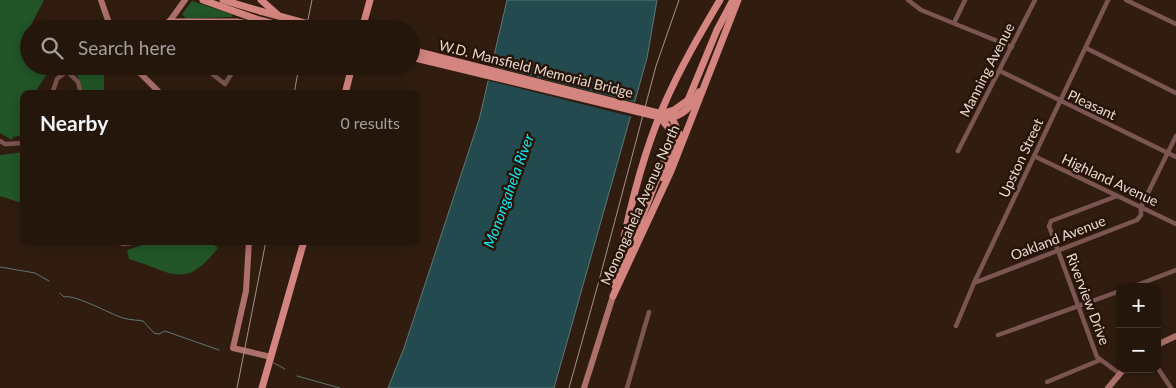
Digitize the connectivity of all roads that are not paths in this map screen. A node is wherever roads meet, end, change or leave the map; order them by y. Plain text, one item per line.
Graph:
1 (101, 0) edge
2 (185, 0) edge
3 (203, 0) edge
4 (223, 0) edge
5 (234, 0) edge
6 (261, 0) edge
7 (370, 0) edge
8 (720, 0) edge
9 (733, 0) edge
10 (738, 0) edge
11 (908, 0) edge
12 (965, 0) edge
13 (1035, 0) edge
14 (1108, 0) edge
15 (1126, 0) edge
16 (732, 14) junction
17 (280, 17) junction
18 (108, 20) edge
19 (170, 20) edge
20 (253, 20) edge
21 (292, 20) edge
22 (364, 20) edge
23 (954, 23) junction
24 (1176, 24) edge
25 (1012, 47) junction
26 (1086, 48) junction
27 (420, 52) edge
28 (420, 59) edge
29 (1000, 71) junction
30 (61, 75) edge
31 (72, 75) edge
32 (141, 75) edge
33 (214, 75) edge
34 (230, 75) edge
35 (350, 75) edge
36 (53, 90) edge
37 (80, 90) edge
38 (153, 90) edge
39 (346, 90) edge
40 (1176, 93) edge
41 (1059, 102) junction
42 (654, 114) junction
43 (666, 117) junction
44 (1176, 136) edge
45 (0, 141) edge
46 (20, 142) edge
47 (958, 151) dead end
48 (1168, 153) junction
49 (1034, 156) junction
50 (1176, 157) edge
51 (1117, 196) junction
52 (1141, 207) junction
53 (1176, 224) edge
54 (249, 245) edge
55 (303, 245) edge
56 (636, 248) junction
57 (1058, 251) junction
58 (1176, 270) edge
59 (974, 283) junction
60 (1142, 283) edge
61 (1116, 293) edge
62 (613, 296) junction
63 (1079, 307) junction
64 (649, 312) dead end
65 (956, 326) dead end
66 (998, 335) dead end
67 (1176, 336) edge
68 (1161, 343) edge
69 (270, 357) junction
70 (1100, 360) junction
71 (1116, 369) edge
72 (1121, 373) edge
73 (1161, 373) edge
74 (1047, 382) dead end
75 (262, 388) edge
76 (584, 388) edge
77 (627, 388) edge
78 (1108, 388) edge
79 (1171, 388) edge

1 - 18 main road
2 - 19 main road
3 - 20 main road
4 - 5 main road
4 - 17 main road, bridge
6 - 17 main road
7 - 22 main road
8 - 62 main road, Monongahela Avenue North
9 - 43 main road
10 - 16 main road, Monongahela Avenue North
11 - 23 street
12 - 23 street
13 - 25 street, Manning Avenue
14 - 26 street, Upston Street
15 - 24 street
16 - 43 main road
16 - 56 main road, Monongahela Avenue North
17 - 21 main road, bridge
23 - 25 street
25 - 29 street, Manning Avenue
26 - 40 street
26 - 41 street, Upston Street
27 - 42 main road, W.D. Mansfield Memorial Bridge, bridge
28 - 42 main road, W.D. Mansfield Memorial Bridge, bridge
29 - 41 street, Pleasant
29 - 47 street, Manning Avenue
30 - 36 street
31 - 37 street
32 - 38 main road
33 - 34 street
35 - 39 main road
41 - 48 street, Pleasant
41 - 49 street, Upston Street
42 - 43 main road, bridge
43 - 56 main road
43 - 62 main road
44 - 48 street
45 - 46 street
48 - 50 street, Pleasant
48 - 52 street
49 - 51 street, Highland Avenue
49 - 59 street, Upston Street
51 - 52 street, Highland Avenue
51 - 57 street, Riverview Drive
52 - 53 street, Highland Avenue
52 - 57 street, Oakland Avenue
54 - 69 main road
55 - 69 main road
56 - 62 main road, Monongahela Avenue North
57 - 59 street, Oakland Avenue
57 - 63 street, Riverview Drive
58 - 60 street
59 - 65 street, Upston Street
61 - 63 street
62 - 76 main road
63 - 66 street
63 - 70 street, Riverview Drive
64 - 77 street
67 - 68 main road
69 - 75 main road
70 - 71 street, Riverview Drive
70 - 74 street
72 - 78 main road
73 - 79 street

